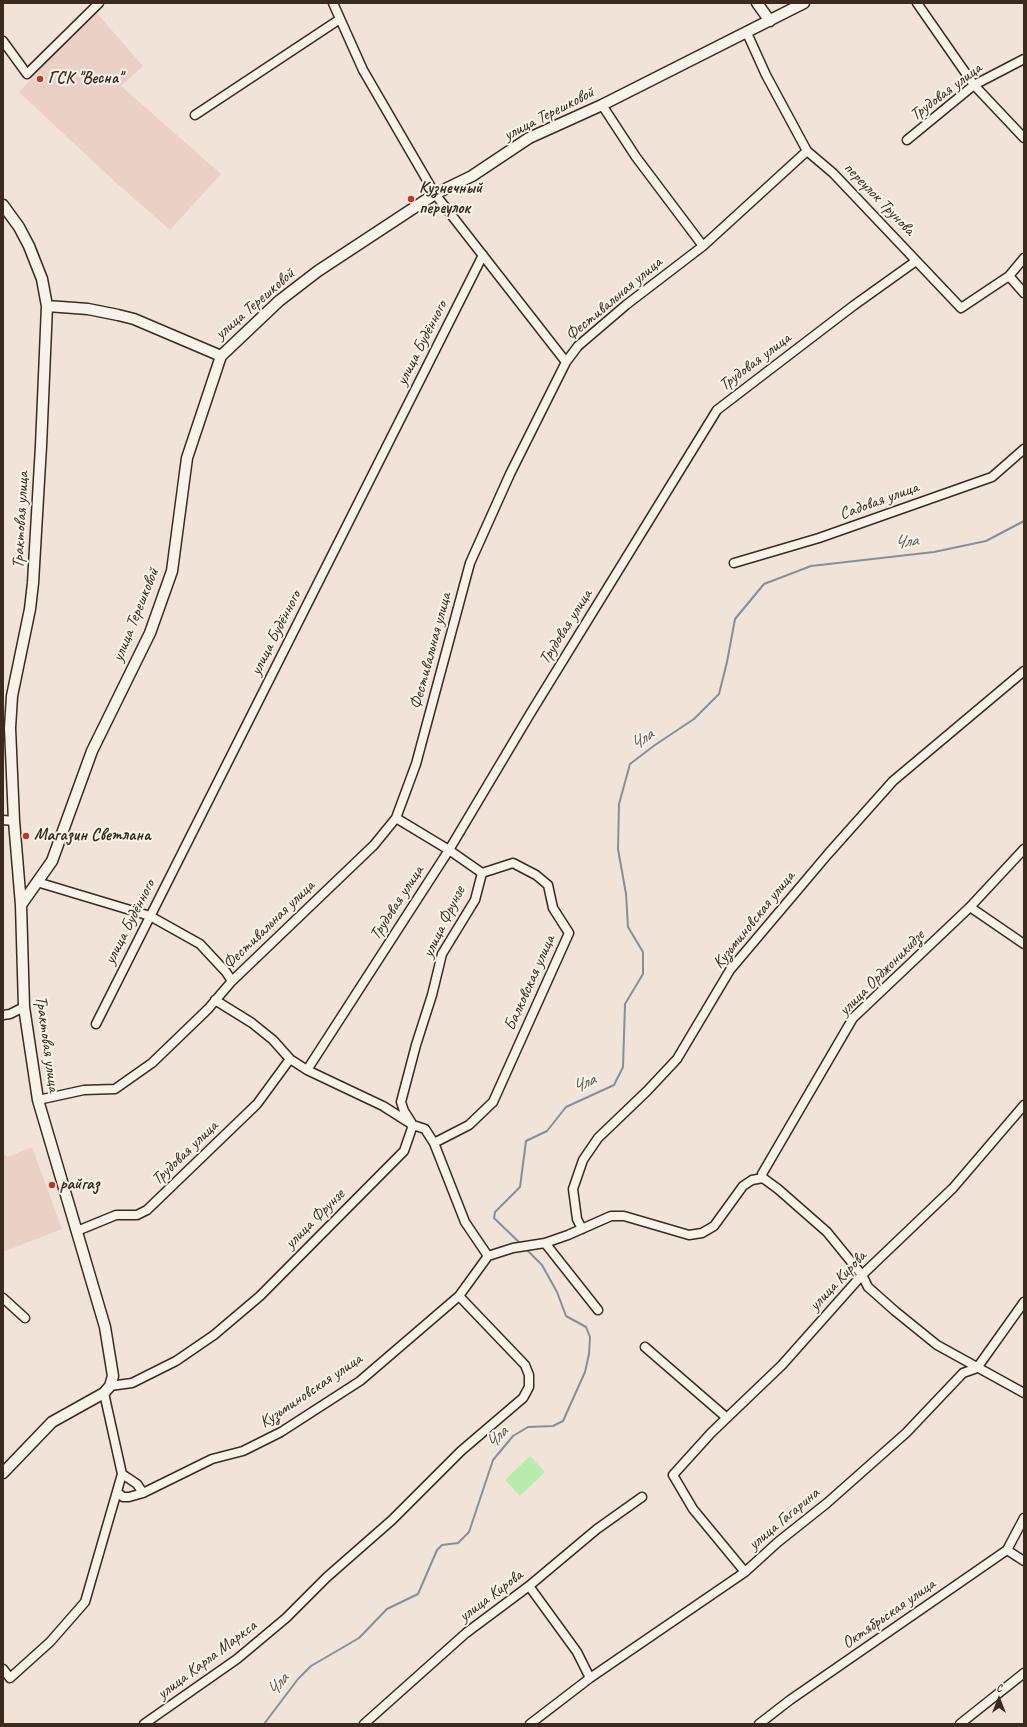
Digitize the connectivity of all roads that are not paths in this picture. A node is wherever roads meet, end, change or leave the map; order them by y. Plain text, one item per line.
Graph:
1 (99, 3) edge
2 (333, 3) edge
3 (757, 3) edge
4 (804, 3) edge
5 (917, 3) edge
6 (340, 19) junction
7 (770, 21) junction
8 (747, 33) junction
9 (3, 41) edge
10 (1024, 59) edge
11 (974, 85) junction
12 (602, 105) junction
13 (195, 115) dead end
14 (1024, 138) edge
15 (907, 140) dead end
16 (807, 151) junction
17 (435, 194) junction
18 (3, 205) edge
19 (704, 246) junction
20 (483, 255) junction
21 (1024, 258) edge
22 (916, 261) junction
23 (1008, 276) junction
24 (1024, 292) edge
25 (47, 306) junction
26 (221, 356) junction
27 (566, 362) junction
28 (1024, 449) edge
29 (734, 563) dead end
30 (1024, 671) edge
31 (396, 818) junction
32 (3, 820) edge
33 (14, 821) junction
34 (1024, 849) edge
35 (449, 850) junction
36 (482, 873) junction
37 (37, 882) junction
38 (21, 905) junction
39 (970, 907) junction
40 (150, 916) junction
41 (1024, 944) edge
42 (232, 981) junction
43 (216, 1000) junction
44 (24, 1007) junction
45 (3, 1015) edge
46 (96, 1024) dead end
47 (290, 1059) junction
48 (306, 1070) junction
49 (38, 1100) junction
50 (1024, 1105) edge
51 (413, 1125) junction
52 (434, 1143) junction
53 (763, 1178) junction
54 (582, 1229) junction
55 (76, 1231) junction
56 (546, 1243) junction
57 (488, 1256) junction
58 (862, 1275) junction
59 (459, 1296) junction
60 (3, 1298) edge
61 (1024, 1302) edge
62 (598, 1310) dead end
63 (25, 1318) dead end
64 (645, 1347) dead end
65 (977, 1368) junction
66 (107, 1390) junction
67 (1024, 1393) edge
68 (727, 1418) junction
69 (3, 1473) edge
70 (122, 1474) junction
71 (117, 1492) junction
72 (143, 1493) junction
73 (642, 1497) dead end
74 (1024, 1518) edge
75 (1007, 1550) junction
76 (1024, 1561) edge
77 (744, 1572) junction
78 (529, 1586) junction
79 (3, 1669) edge
80 (1024, 1673) edge
81 (590, 1678) junction
82 (144, 1724) edge
83 (364, 1724) edge
84 (530, 1724) edge
85 (759, 1724) edge
86 (960, 1724) edge

1 - 9 street
2 - 6 street
3 - 7 street
4 - 7 street, улица Терешковой
5 - 11 street
6 - 13 street
6 - 17 street
7 - 8 street, улица Терешковой
8 - 12 street, улица Терешковой
8 - 16 street, переулок Трунова
10 - 11 street, Трудовая улица
11 - 14 street
11 - 15 street, Трудовая улица
12 - 17 street, улица Терешковой
12 - 19 street
16 - 19 street, Фестивальная улица
16 - 22 street, переулок Трунова
17 - 20 street
17 - 26 street, улица Терешковой
18 - 25 street, Трактовая улица
19 - 27 street, Фестивальная улица
20 - 27 street
20 - 40 street, улица Будённого
21 - 23 street, переулок Трунова
22 - 23 street, переулок Трунова
22 - 35 street, Трудовая улица
23 - 24 street
25 - 26 street
25 - 33 street, Трактовая улица
26 - 37 street, улица Терешковой
27 - 31 street, Фестивальная улица
28 - 29 street, Садовая улица
30 - 54 street, Кузьминовская улица
31 - 35 street
31 - 42 street, Фестивальная улица
32 - 33 street
33 - 38 street, Трактовая улица
34 - 39 street, улица Орджоникидзе
35 - 36 street
35 - 48 street, Трудовая улица
36 - 51 street, улица Фрунзе
36 - 52 street, Балковская улица
37 - 38 street, улица Терешковой
37 - 40 street
38 - 44 street, Трактовая улица
39 - 41 street
39 - 53 street, улица Орджоникидзе
40 - 42 street
40 - 46 street, улица Будённого
42 - 43 street, Фестивальная улица
43 - 47 street
43 - 49 street, Фестивальная улица
44 - 45 street
44 - 49 street, Трактовая улица
47 - 48 street
47 - 55 street, Трудовая улица
48 - 51 street
49 - 55 street, Трактовая улица
50 - 58 street, улица Кирова
51 - 52 street
51 - 66 street, улица Фрунзе
52 - 57 street
53 - 54 street
53 - 58 street
54 - 56 street
55 - 66 street, Трактовая улица
56 - 57 street
56 - 62 street
57 - 59 street, Кузьминовская улица
58 - 65 street
58 - 68 street, улица Кирова
59 - 72 street, Кузьминовская улица
59 - 82 street, улица Карла Маркса
60 - 63 street
61 - 65 street, улица Гагарина
64 - 68 street
65 - 67 street
65 - 77 street, улица Гагарина
66 - 69 street, улица Фрунзе
66 - 70 street
68 - 77 street, улица Кирова
70 - 71 street
70 - 72 street
71 - 72 street, Кузьминовская улица
71 - 79 street
73 - 78 street, улица Кирова
74 - 75 street, Октябрьская улица
75 - 76 street
75 - 85 street, Октябрьская улица
77 - 81 street, улица Гагарина
78 - 81 street
78 - 83 street, улица Кирова
80 - 86 street
81 - 84 street, улица Гагарина

